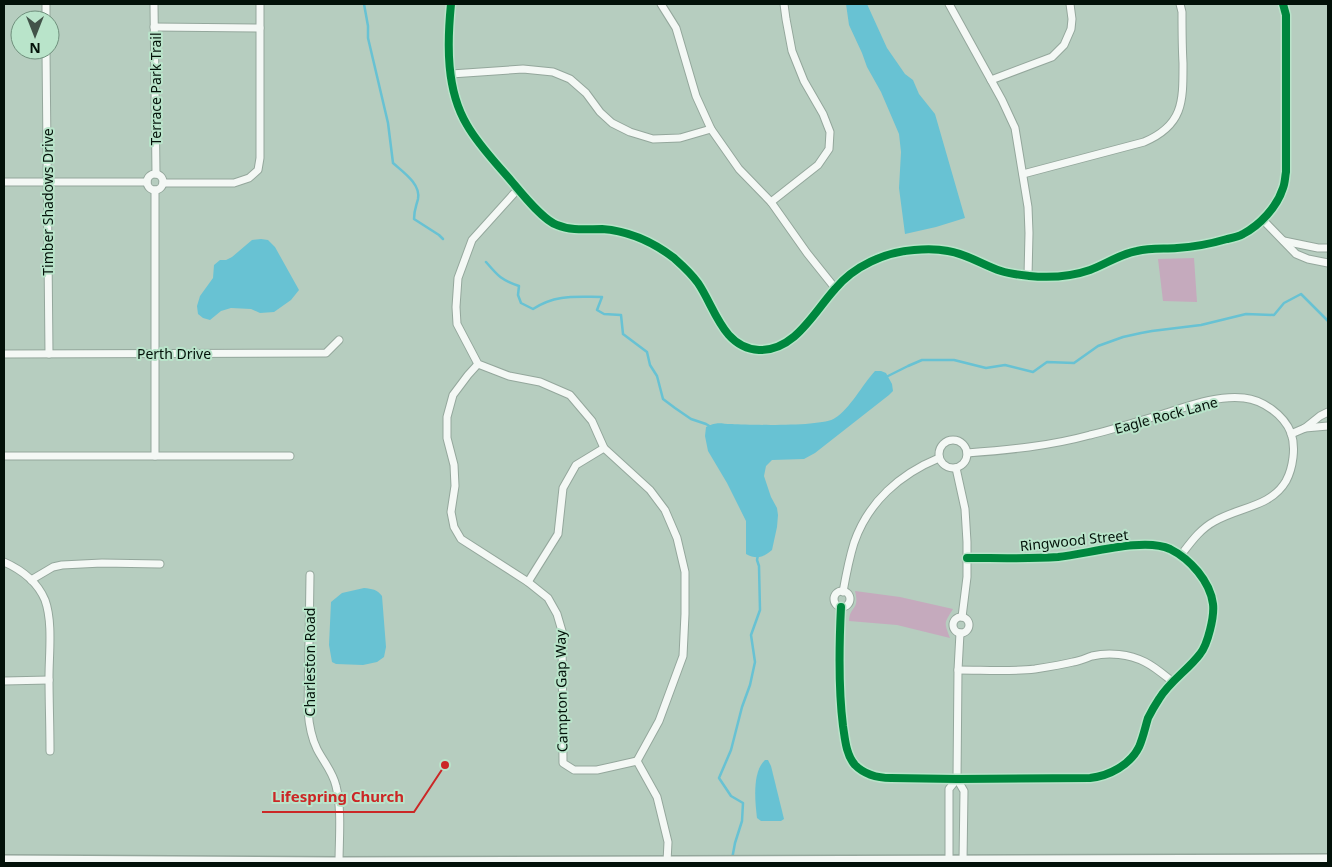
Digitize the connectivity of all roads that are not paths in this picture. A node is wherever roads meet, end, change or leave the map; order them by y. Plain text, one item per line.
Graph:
1 (154, 4) edge
2 (260, 4) edge
3 (451, 4) edge
4 (661, 4) edge
5 (784, 4) edge
6 (948, 4) edge
7 (1070, 4) edge
8 (1180, 4) edge
9 (1283, 4) edge
10 (154, 28) junction
11 (260, 28) junction
12 (46, 60) edge
13 (450, 74) junction
14 (991, 80) junction
15 (712, 129) junction
16 (156, 174) junction
17 (1023, 174) junction
18 (4, 182) edge
19 (47, 182) junction
20 (147, 182) junction
21 (163, 183) junction
22 (518, 189) junction
23 (155, 190) junction
24 (771, 202) junction
25 (1263, 220) junction
26 (1284, 241) junction
27 (1328, 248) edge
28 (1328, 263) edge
29 (1028, 276) junction
30 (835, 288) junction
31 (339, 340) dead end
32 (4, 354) edge
33 (49, 354) junction
34 (155, 354) junction
35 (478, 364) junction
36 (1328, 412) edge
37 (1328, 426) edge
38 (1305, 428) junction
39 (1291, 434) junction
40 (604, 448) junction
41 (967, 453) junction
42 (4, 456) edge
43 (155, 456) junction
44 (290, 456) dead end
45 (939, 458) junction
46 (956, 468) junction
47 (1181, 555) junction
48 (967, 558) junction
49 (4, 562) edge
50 (160, 564) dead end
51 (310, 575) dead end
52 (31, 580) junction
53 (528, 582) junction
54 (962, 617) junction
55 (960, 633) junction
56 (958, 670) junction
57 (49, 680) junction
58 (4, 681) edge
59 (1173, 682) junction
60 (50, 751) dead end
61 (637, 761) junction
62 (957, 779) junction
63 (1328, 860) edge
64 (4, 861) edge
65 (949, 861) junction
66 (963, 861) junction
67 (667, 862) junction
68 (339, 863) edge
69 (497, 863) edge
70 (814, 863) edge

1 - 10 street, Terrace Park Trail
2 - 11 street
3 - 13 street
4 - 15 street
5 - 24 street
6 - 14 street
7 - 14 street
8 - 17 street
9 - 25 street
10 - 11 street
10 - 16 street, Terrace Park Trail
11 - 21 street
12 - 19 street, Timber Shadows Drive
13 - 15 street
13 - 22 street
14 - 17 street
15 - 24 street
16 - 20 street
16 - 21 street
17 - 29 street
18 - 19 street
19 - 20 street
19 - 33 street, Timber Shadows Drive
20 - 23 street
21 - 23 street
22 - 30 street
22 - 35 street
23 - 34 street
24 - 30 street
25 - 26 street
25 - 29 street
26 - 27 street
26 - 28 street
29 - 30 street
31 - 34 street, Perth Drive
32 - 33 street, Perth Drive
33 - 34 street, Perth Drive
34 - 43 street
35 - 40 street
35 - 53 street, Campton Gap Way
36 - 38 street
37 - 38 street
38 - 39 street
39 - 41 street, Eagle Rock Lane
39 - 47 street
40 - 53 street
40 - 61 street
41 - 45 street
41 - 46 street
42 - 43 street
43 - 44 street
45 - 46 street
45 - 62 street
46 - 48 street
47 - 48 street, Ringwood Street
47 - 59 street
48 - 54 street
49 - 52 street
50 - 52 street
51 - 68 street, Charleston Road
52 - 57 street
53 - 61 street, Campton Gap Way
54 - 55 street
54 - 55 street
55 - 56 street
56 - 59 street
56 - 62 street
57 - 58 street
57 - 60 street
59 - 62 street
61 - 67 street
62 - 65 street
62 - 66 street
63 - 66 main road
64 - 68 main road
65 - 66 main road
65 - 70 main road
67 - 69 main road
67 - 70 main road
68 - 69 main road

